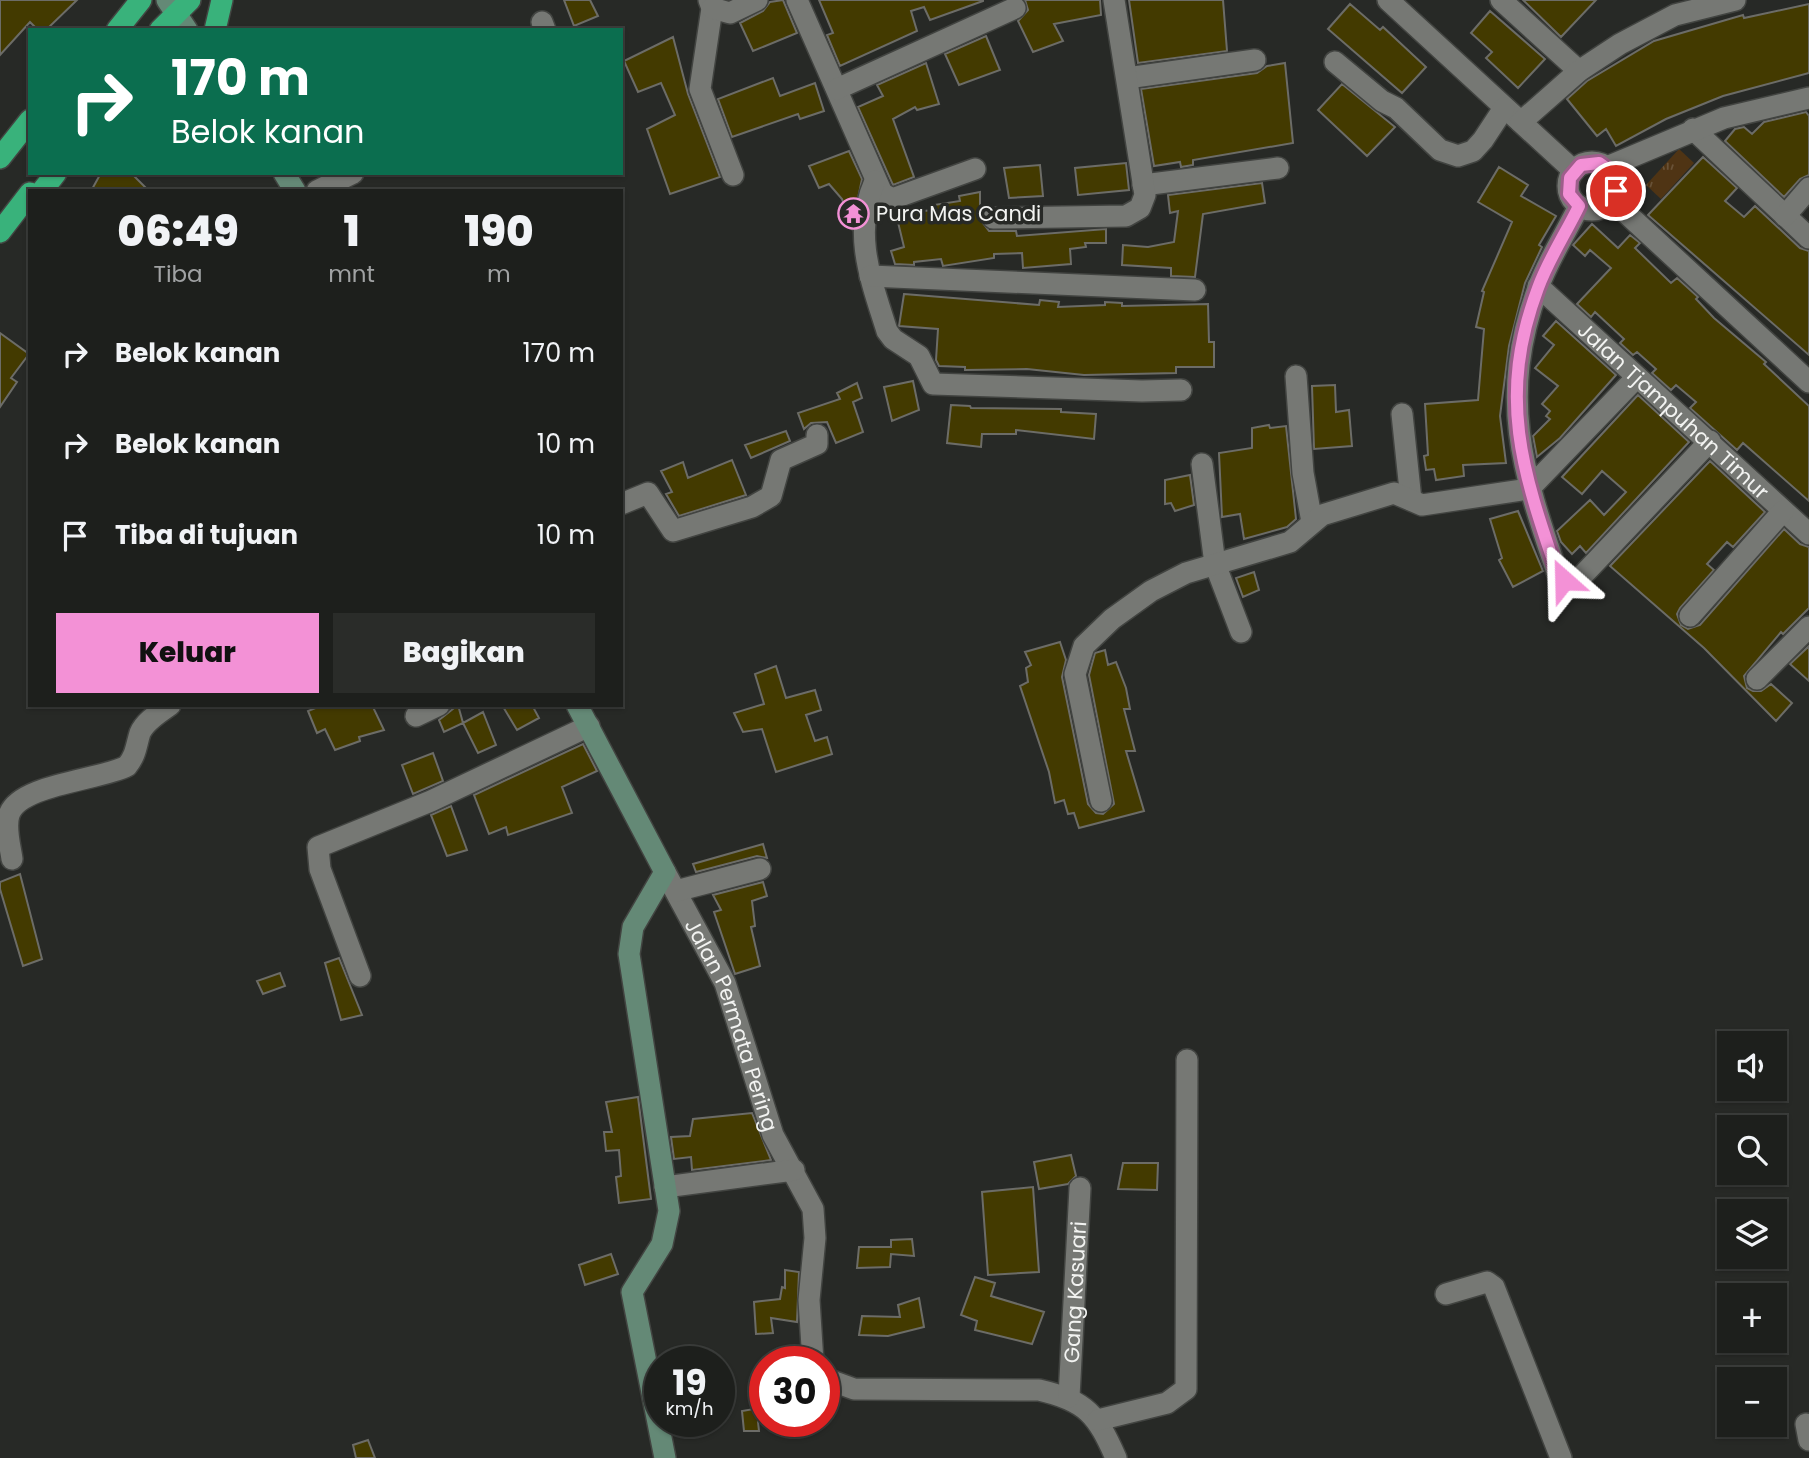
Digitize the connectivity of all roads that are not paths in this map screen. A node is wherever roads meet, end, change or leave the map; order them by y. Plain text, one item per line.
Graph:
1 (122, 0) edge
2 (141, 0) edge
3 (222, 0) edge
4 (757, 0) edge
5 (797, 0) edge
6 (1114, 0) edge
7 (1388, 0) edge
8 (1501, 0) edge
9 (1658, 0) edge
10 (1735, 0) edge
11 (710, 4) edge
12 (1015, 8) dead end
13 (180, 11) edge
14 (1675, 15) junction
15 (101, 28) edge
16 (119, 28) edge
17 (162, 28) edge
18 (215, 28) edge
19 (1255, 60) dead end
20 (1335, 62) dead end
21 (1579, 71) junction
22 (1126, 78) junction
23 (837, 89) junction
24 (1809, 98) edge
25 (1504, 107) junction
26 (1521, 122) junction
27 (28, 123) edge
28 (1693, 130) junction
29 (28, 138) edge
30 (0, 158) edge
31 (1607, 167) junction
32 (1278, 168) dead end
33 (975, 169) dead end
34 (0, 171) edge
35 (1574, 171) junction
36 (54, 175) edge
37 (349, 175) edge
38 (733, 175) dead end
39 (875, 181) junction
40 (1143, 185) junction
41 (1809, 188) edge
42 (44, 189) edge
43 (321, 189) edge
44 (28, 196) edge
45 (1612, 200) junction
46 (1579, 206) junction
47 (28, 208) edge
48 (1785, 216) junction
49 (993, 218) dead end
50 (0, 232) edge
51 (1809, 238) edge
52 (0, 243) edge
53 (870, 276) junction
54 (1538, 286) junction
55 (1195, 290) dead end
56 (1296, 376) dead end
57 (1637, 377) junction
58 (1809, 382) edge
59 (1181, 390) dead end
60 (1402, 414) dead end
61 (817, 435) dead end
62 (1710, 442) junction
63 (1202, 464) dead end
64 (1529, 489) junction
65 (1411, 500) junction
66 (623, 503) edge
67 (1783, 511) junction
68 (1312, 522) junction
69 (1809, 534) edge
70 (1215, 564) junction
71 (1690, 616) dead end
72 (1809, 627) edge
73 (1241, 632) dead end
74 (1757, 679) dead end
75 (167, 707) edge
76 (435, 707) edge
77 (578, 707) edge
78 (416, 716) dead end
79 (589, 726) junction
80 (1101, 801) dead end
81 (12, 859) dead end
82 (760, 869) dead end
83 (666, 872) junction
84 (676, 891) junction
85 (360, 976) dead end
86 (1187, 1060) dead end
87 (794, 1170) junction
88 (665, 1187) junction
89 (1080, 1188) dead end
90 (1446, 1294) dead end
91 (812, 1346) edge
92 (840, 1384) edge
93 (1069, 1397) junction
94 (1098, 1420) junction
95 (665, 1458) edge
96 (1116, 1458) edge
97 (1561, 1458) edge

1 - 15 highway
2 - 16 highway
3 - 18 highway
4 - 11 street
5 - 23 street
6 - 22 street
7 - 25 street
8 - 21 street
9 - 14 street
10 - 14 street
11 - 38 street
12 - 23 street
13 - 17 highway
14 - 21 street
19 - 22 street
20 - 25 street
21 - 26 street
22 - 40 street
23 - 39 street
24 - 28 street
25 - 26 street
26 - 35 street
27 - 30 highway
28 - 31 street
28 - 48 street
29 - 34 highway
31 - 35 street
31 - 45 street
32 - 40 street
33 - 39 street
35 - 46 street
36 - 42 highway
37 - 43 street
39 - 53 street
40 - 49 street
41 - 48 street
44 - 50 highway
45 - 46 street
45 - 58 street
46 - 54 street
47 - 52 highway
48 - 51 street
53 - 55 street
53 - 59 street
54 - 57 street, Jalan Tjampuhan Timur
54 - 64 street
56 - 68 street
57 - 62 street, Jalan Tjampuhan Timur
57 - 64 street
60 - 65 street
61 - 66 street
62 - 64 street
62 - 67 street, Jalan Tjampuhan Timur
63 - 70 street
64 - 65 street
65 - 68 street
67 - 69 street, Jalan Tjampuhan Timur
67 - 71 street
68 - 70 street
70 - 73 street
70 - 80 street
72 - 74 street
75 - 81 street
76 - 78 street
77 - 79 street, Jalan Permata Pering
79 - 83 street, Jalan Permata Pering
79 - 85 street
82 - 84 street
83 - 84 street, Jalan Permata Pering
83 - 88 street
84 - 87 street, Jalan Permata Pering
86 - 94 street
87 - 88 street
87 - 91 street, Jalan Permata Pering
88 - 95 street
89 - 93 street, Gang Kasuari
90 - 97 street
92 - 93 street
93 - 94 street
94 - 96 street

